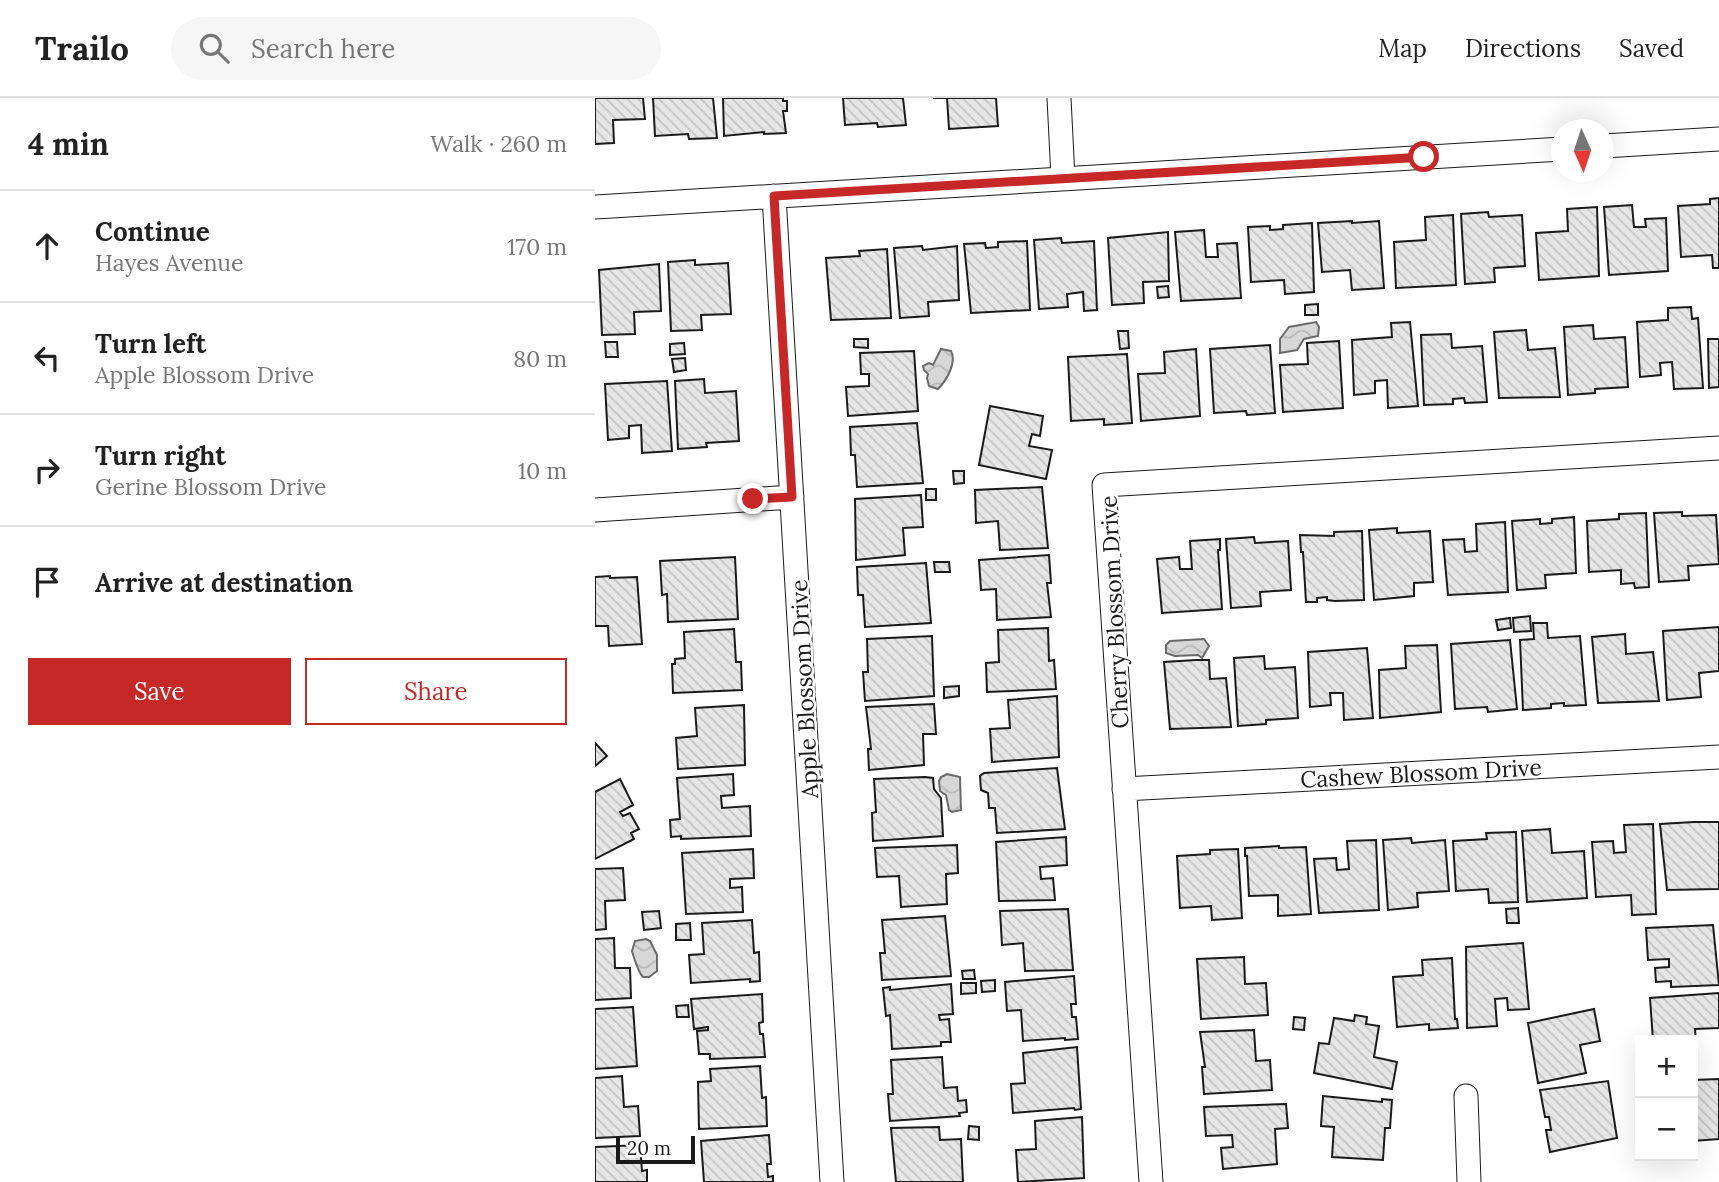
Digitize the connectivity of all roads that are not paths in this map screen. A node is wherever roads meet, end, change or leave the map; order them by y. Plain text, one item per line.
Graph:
1 (1059, 98) edge
2 (1719, 139) edge
3 (1614, 145) edge
4 (1551, 150) edge
5 (1063, 178) junction
6 (774, 196) junction
7 (595, 207) edge
8 (1719, 448) edge
9 (792, 497) junction
10 (595, 510) edge
11 (1719, 757) edge
12 (1124, 789) junction
13 (1466, 1096) dead end
14 (832, 1182) edge
15 (1151, 1182) edge
16 (1469, 1182) edge

1 - 5 street
2 - 3 street
4 - 5 street
5 - 6 street
6 - 7 street
6 - 9 street, Apple Blossom Drive
8 - 12 street, Cherry Blossom Drive
9 - 10 street
9 - 14 street, Apple Blossom Drive
11 - 12 street, Cashew Blossom Drive
12 - 15 street, Cherry Blossom Drive
13 - 16 street

